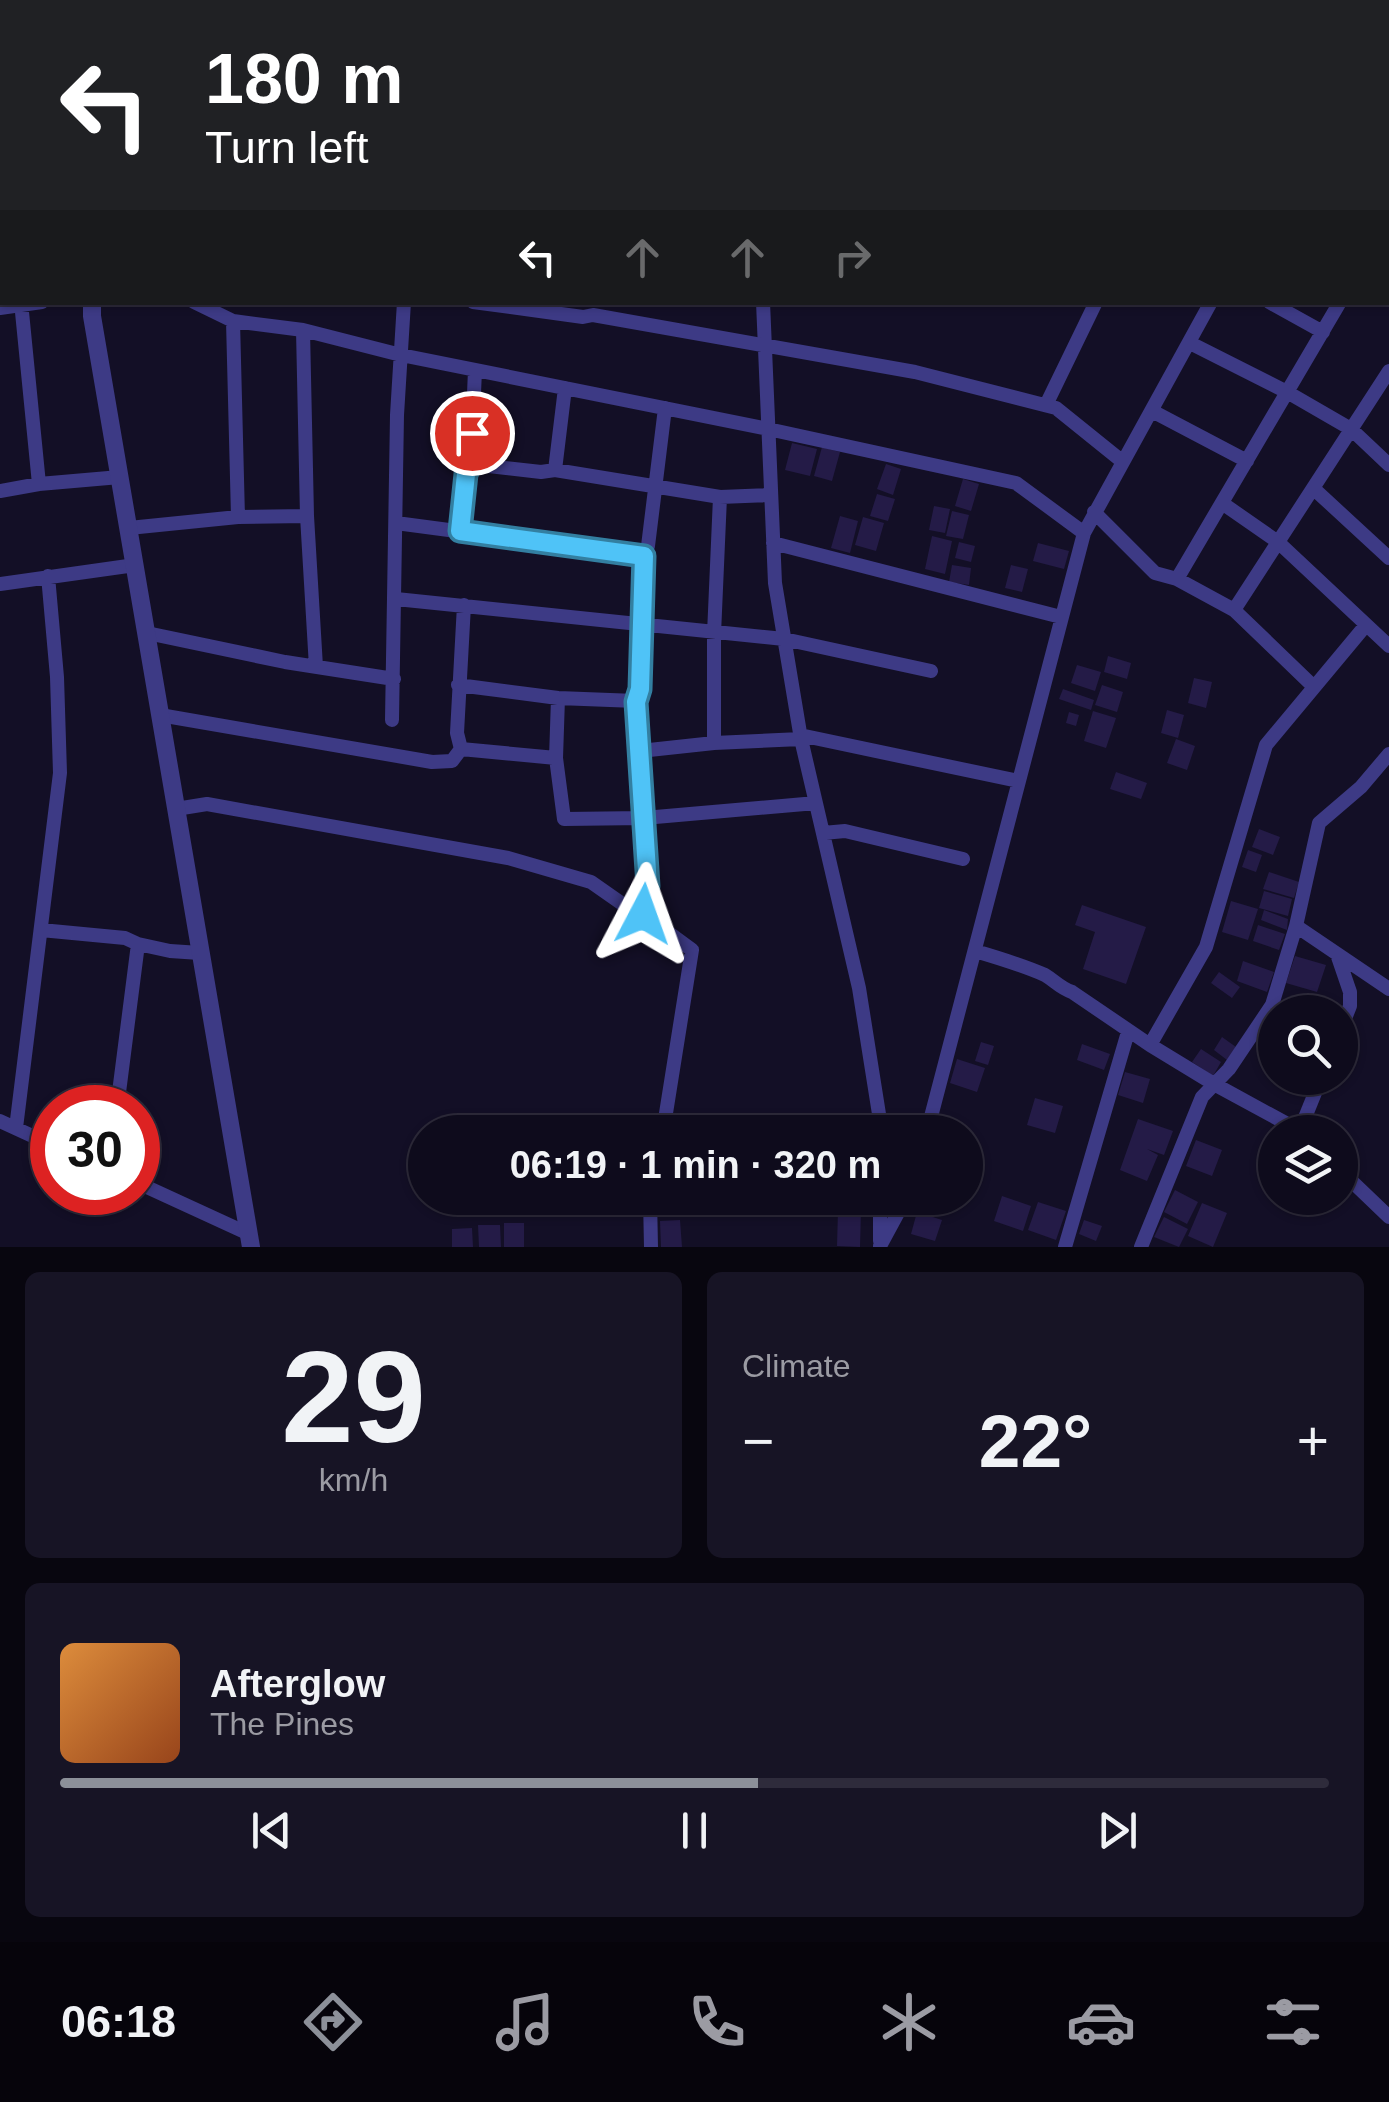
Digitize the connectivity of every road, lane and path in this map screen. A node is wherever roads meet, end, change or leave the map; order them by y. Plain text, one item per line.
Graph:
1 (21, 305) edge
2 (92, 305) edge
3 (200, 305) edge
4 (404, 305) edge
5 (495, 305) edge
6 (763, 305) edge
7 (1095, 305) edge
8 (1209, 305) edge
9 (1274, 305) edge
10 (1338, 305) edge
11 (595, 309) edge
12 (232, 321) junction
13 (303, 330) junction
14 (1323, 332) junction
15 (1190, 342) junction
16 (765, 346) junction
17 (401, 356) junction
18 (475, 370) junction
19 (1389, 371) edge
20 (565, 388) junction
21 (1287, 392) junction
22 (1046, 406) junction
23 (665, 408) junction
24 (1152, 411) junction
25 (768, 429) junction
26 (1351, 429) junction
27 (1246, 461) junction
28 (1123, 462) junction
29 (471, 464) junction
30 (1389, 465) edge
31 (555, 470) junction
32 (120, 478) junction
33 (39, 484) junction
34 (656, 486) junction
35 (1313, 488) junction
36 (0, 491) edge
37 (772, 495) junction
38 (720, 497) junction
39 (1222, 503) junction
40 (1094, 512) junction
41 (307, 516) junction
42 (238, 517) junction
43 (396, 523) junction
44 (129, 528) junction
45 (460, 531) junction
46 (1084, 533) junction
47 (773, 542) junction
48 (1278, 542) junction
49 (644, 556) junction
50 (1389, 558) edge
51 (135, 565) junction
52 (48, 576) junction
53 (1177, 579) junction
54 (0, 584) edge
55 (396, 599) junction
56 (464, 605) junction
57 (1234, 610) junction
58 (1060, 618) junction
59 (1366, 625) junction
60 (642, 626) junction
61 (146, 632) junction
62 (714, 634) junction
63 (784, 640) junction
64 (1389, 646) edge
65 (316, 667) junction
66 (931, 671) dead end
67 (394, 679) junction
68 (458, 685) junction
69 (1314, 687) junction
70 (558, 698) junction
71 (636, 702) junction
72 (160, 715) junction
73 (392, 720) dead end
74 (800, 737) junction
75 (714, 743) junction
76 (460, 750) junction
77 (640, 751) junction
78 (1389, 754) edge
79 (556, 758) junction
80 (1018, 782) junction
81 (816, 803) junction
82 (176, 808) junction
83 (644, 818) junction
84 (822, 833) junction
85 (962, 859) dead end
86 (643, 914) junction
87 (1296, 926) junction
88 (41, 930) junction
89 (138, 944) junction
90 (975, 950) junction
91 (200, 952) junction
92 (1337, 954) junction
93 (1389, 990) edge
94 (1350, 995) edge
95 (1128, 1032) junction
96 (1150, 1045) junction
97 (1214, 1084) junction
98 (120, 1085) edge
99 (667, 1115) edge
100 (879, 1115) edge
101 (931, 1115) edge
102 (1268, 1115) edge
103 (0, 1121) edge
104 (16, 1128) junction
105 (30, 1135) edge
106 (1358, 1187) edge
107 (160, 1194) edge
108 (650, 1215) edge
109 (880, 1215) edge
110 (897, 1215) edge
111 (1389, 1217) edge
112 (250, 1240) edge
113 (651, 1247) edge
114 (880, 1247) edge
115 (1065, 1247) edge
116 (1141, 1247) edge

1 - 33 street
2 - 32 street
3 - 12 street
4 - 17 street
5 - 11 street
6 - 16 street
7 - 22 street
8 - 15 street
9 - 14 street
10 - 14 street
11 - 16 street
12 - 13 street
12 - 42 street
13 - 17 street
13 - 41 street
14 - 21 street
15 - 21 street
15 - 24 street
16 - 22 street
16 - 25 street
17 - 18 street
17 - 43 street
18 - 20 street
18 - 29 street
19 - 26 street
20 - 23 street
20 - 31 street
21 - 26 street
21 - 27 street
22 - 28 street
23 - 25 street
23 - 34 street
24 - 27 street
24 - 28 street
25 - 37 street
25 - 46 street
26 - 30 street
26 - 35 street
27 - 39 street
28 - 40 street
29 - 31 street
29 - 45 street
31 - 34 street
32 - 33 street
32 - 44 street
33 - 36 street
34 - 38 street
34 - 49 street
35 - 48 street
35 - 50 street
37 - 38 street
37 - 47 street
38 - 62 street
39 - 48 street
39 - 53 street
40 - 46 street
40 - 53 street
41 - 42 street
41 - 65 street
42 - 44 street
43 - 45 street
43 - 55 street
44 - 51 street
45 - 49 street
46 - 58 street
47 - 58 street
47 - 63 street
48 - 57 street
48 - 59 street
49 - 60 street
51 - 52 street
51 - 61 street
52 - 54 street
52 - 88 street
53 - 57 street
55 - 56 street
55 - 67 street
56 - 60 street
56 - 68 street
57 - 69 street
58 - 80 street
59 - 64 street
59 - 69 street
60 - 62 street
60 - 71 street
61 - 65 street
61 - 72 street
62 - 63 street
62 - 75 street
63 - 66 street
63 - 74 street
65 - 67 street
67 - 73 street
68 - 70 street
68 - 76 street
69 - 96 street
70 - 71 street
70 - 79 street
71 - 77 street
72 - 76 street
72 - 82 street
74 - 75 street
74 - 80 street
74 - 81 street
75 - 77 street
76 - 79 street
77 - 83 street
78 - 87 street
79 - 83 street
80 - 90 street
81 - 83 street
81 - 84 street
82 - 86 street
82 - 91 street
83 - 86 street
84 - 85 street
84 - 100 street
86 - 99 street
87 - 92 street
87 - 97 street
88 - 89 street
88 - 104 street
89 - 91 street
89 - 98 street
90 - 95 street
90 - 101 street
91 - 112 street
92 - 93 street
92 - 94 street
95 - 96 street
95 - 115 street
96 - 97 street
97 - 102 street
97 - 116 street
103 - 104 street
104 - 105 street
106 - 111 street
107 - 112 street
108 - 113 street
109 - 114 street
110 - 114 street

